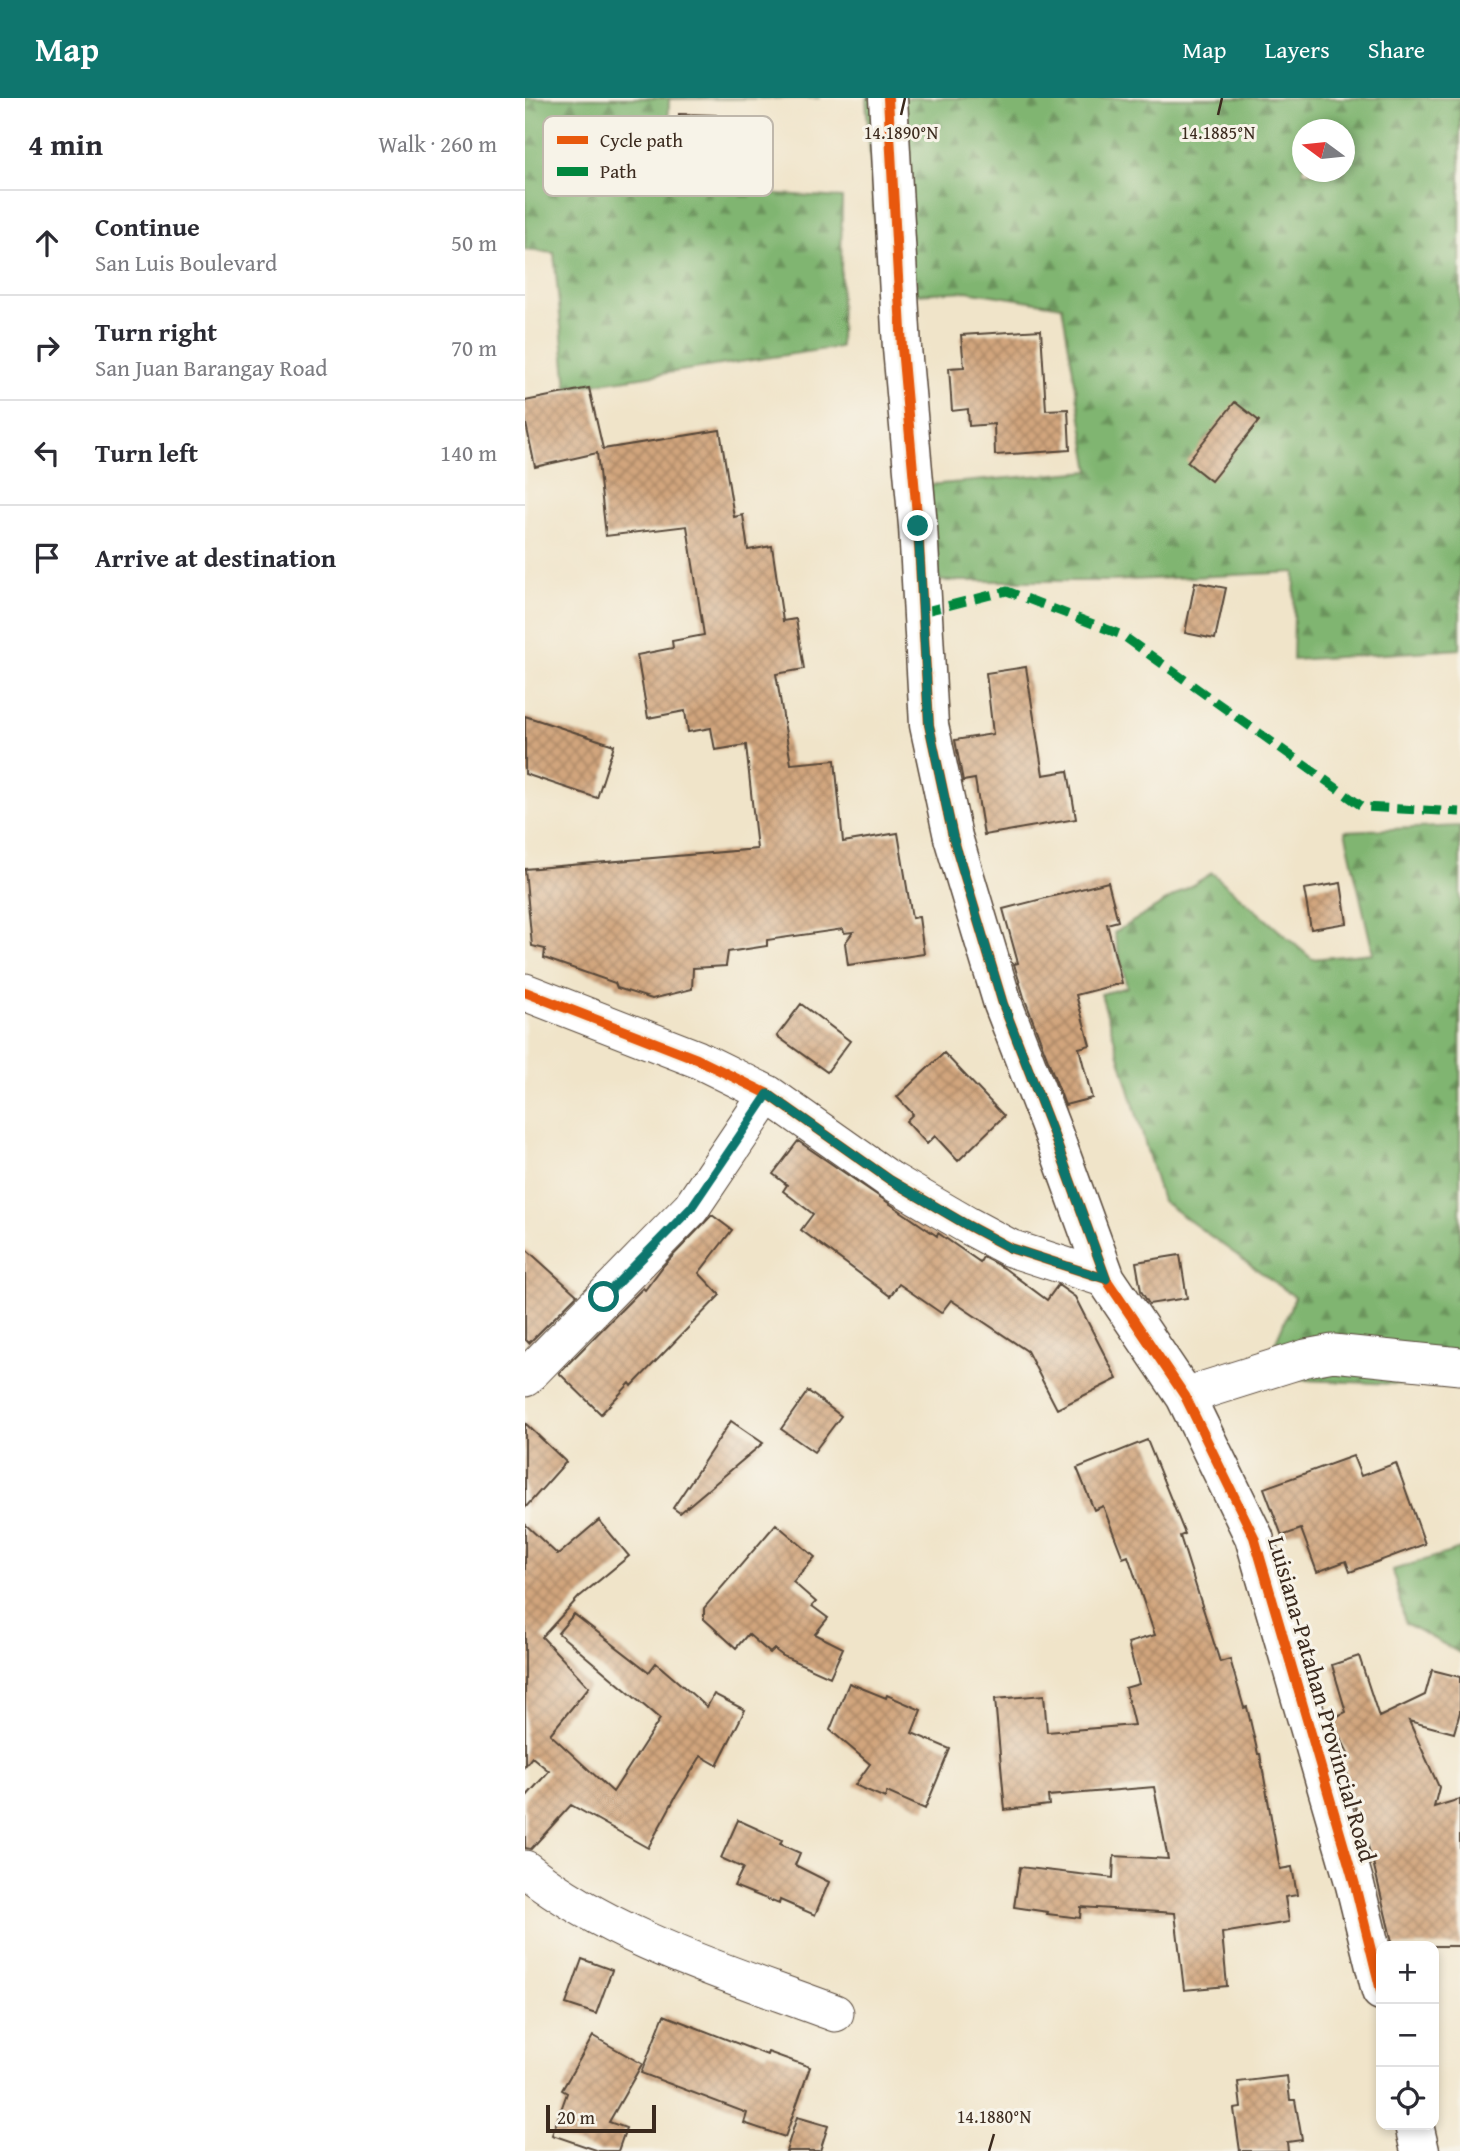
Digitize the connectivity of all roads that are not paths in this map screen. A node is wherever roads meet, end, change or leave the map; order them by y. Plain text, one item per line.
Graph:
1 (888, 98) edge
2 (525, 992) edge
3 (768, 1094) junction
4 (1106, 1279) junction
5 (1460, 1366) edge
6 (525, 1378) edge
7 (1185, 1396) junction
8 (525, 1869) edge
9 (1376, 1971) edge
10 (835, 2013) dead end
11 (1415, 2130) edge
12 (1420, 2151) edge

1 - 4 street, Luisiana-Patahan Provincial Road
2 - 3 street
3 - 4 street
3 - 6 street
4 - 7 street, Luisiana-Patahan Provincial Road
5 - 7 street
7 - 9 street, Luisiana-Patahan Provincial Road
8 - 10 street
11 - 12 street

